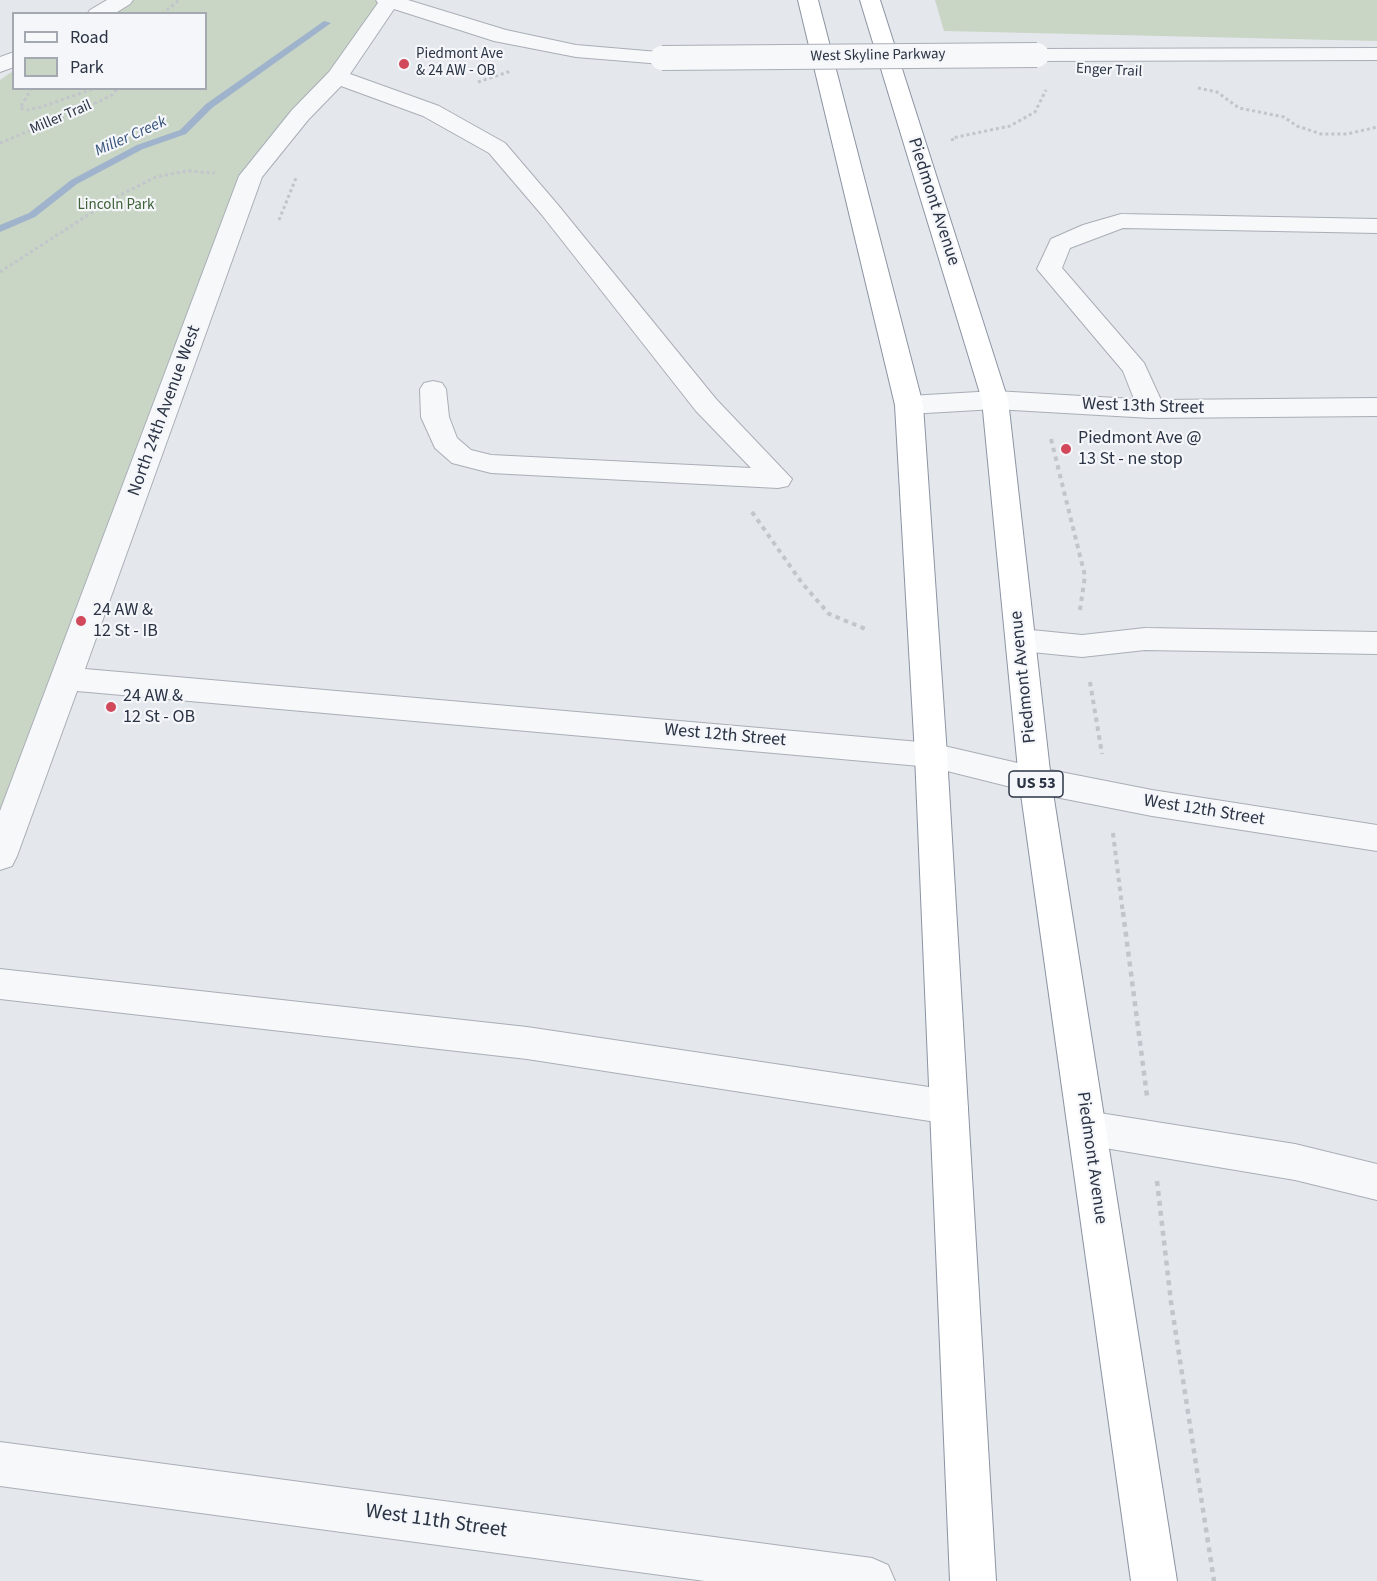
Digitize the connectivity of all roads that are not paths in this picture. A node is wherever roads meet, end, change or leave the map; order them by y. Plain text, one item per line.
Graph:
1 (123, 0) edge
2 (389, 0) edge
3 (808, 0) edge
4 (870, 0) edge
5 (101, 12) edge
6 (1377, 54) edge
7 (337, 77) junction
8 (1377, 226) edge
9 (433, 389) dead end
10 (995, 400) junction
11 (909, 405) junction
12 (1377, 407) edge
13 (1151, 409) junction
14 (1021, 640) junction
15 (1377, 643) edge
16 (67, 679) junction
17 (932, 755) junction
18 (1035, 780) junction
19 (1377, 838) edge
20 (0, 856) edge
21 (0, 984) edge
22 (949, 1107) junction
23 (1087, 1128) junction
24 (1377, 1182) edge
25 (0, 1464) edge
26 (872, 1581) edge
27 (973, 1581) edge
28 (1154, 1581) edge

1 - 5 street
2 - 6 street, West Skyline Parkway, bridge
2 - 7 street, North 24th Avenue West
3 - 11 highway
4 - 10 highway, Piedmont Avenue / US 53
7 - 9 street
7 - 16 street, North 24th Avenue West
8 - 13 street
10 - 11 street, West 13th Street
10 - 13 street, West 13th Street
10 - 14 highway, Piedmont Avenue / US 53
11 - 17 highway
12 - 13 street, West 13th Street
14 - 15 street
14 - 18 highway, Piedmont Avenue / US 53
16 - 17 street, West 12th Street
16 - 20 street, North 24th Avenue West
17 - 18 street, West 12th Street
17 - 22 highway
18 - 19 street, West 12th Street
18 - 23 highway, Piedmont Avenue / US 53
21 - 22 street
22 - 27 highway
23 - 24 street
23 - 28 highway, Piedmont Avenue / US 53
25 - 26 street, West 11th Street

